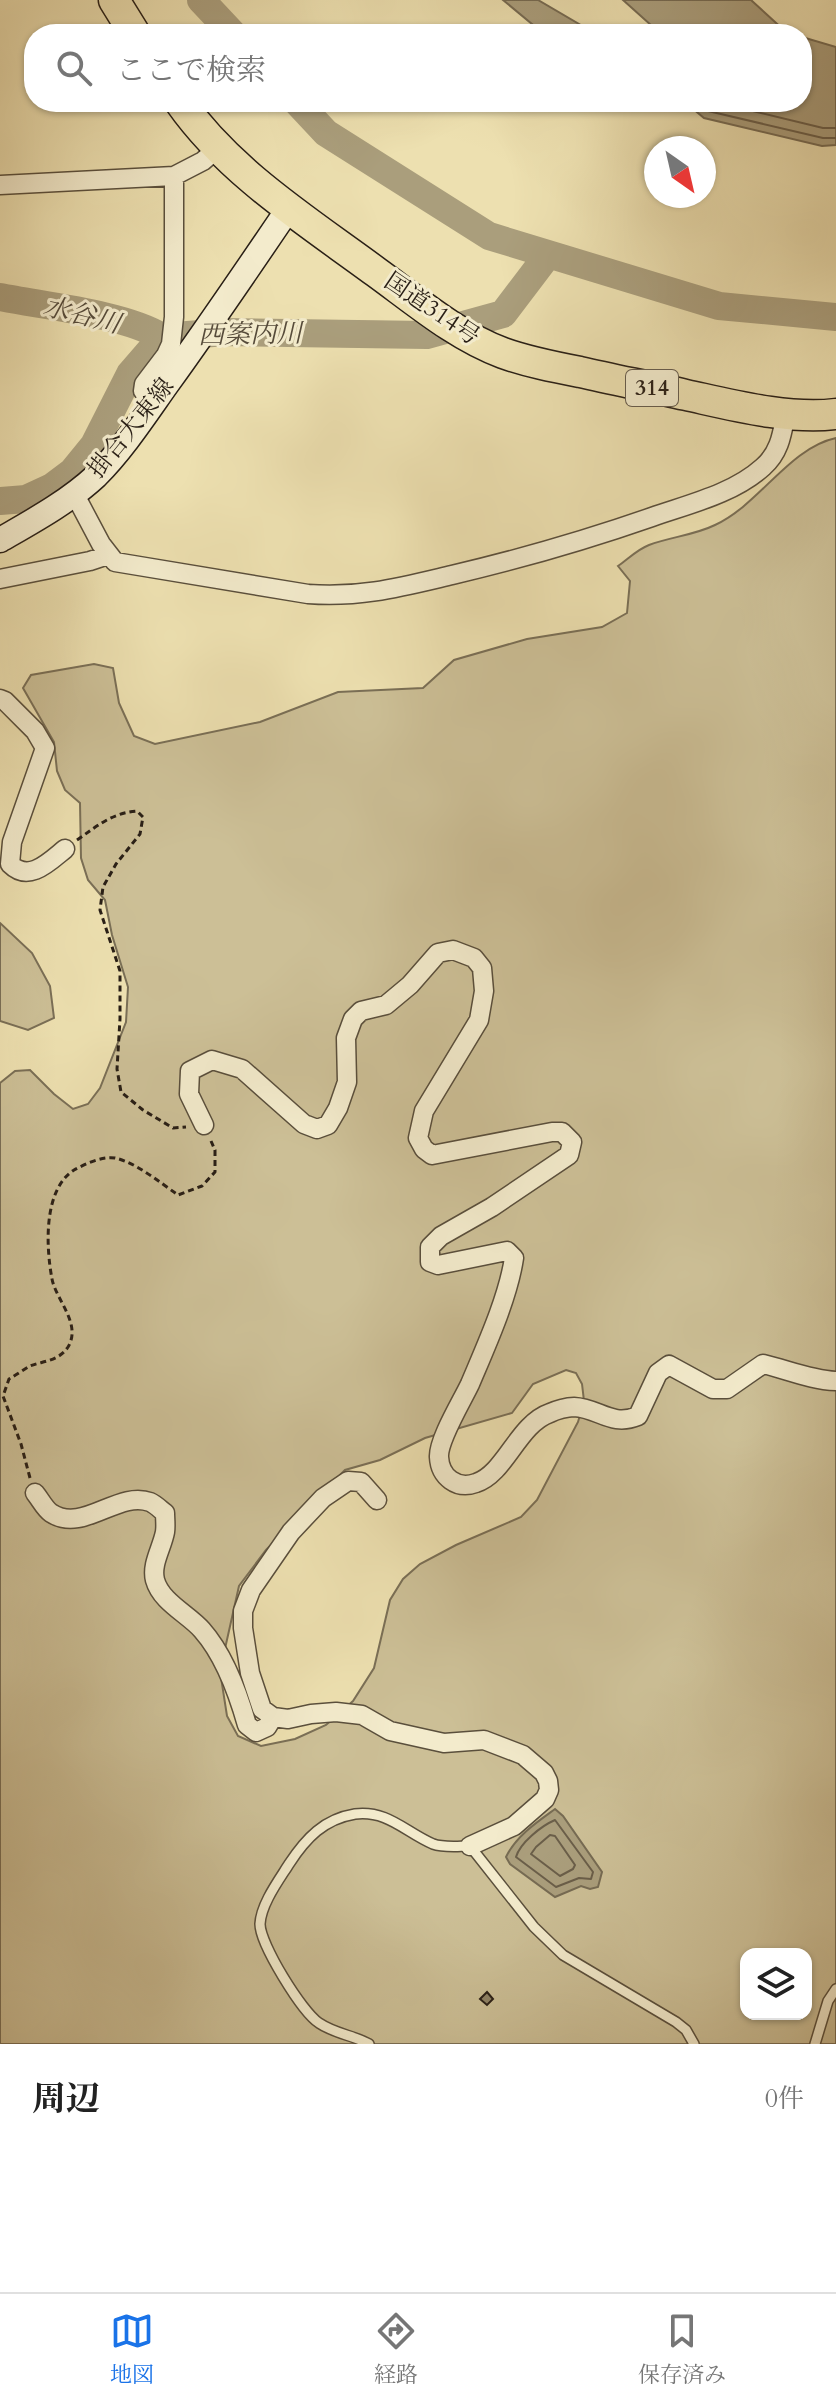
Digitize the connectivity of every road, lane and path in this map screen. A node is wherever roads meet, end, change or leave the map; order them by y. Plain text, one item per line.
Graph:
1 (114, 0) edge
2 (129, 24) edge
3 (189, 112) edge
4 (219, 147) junction
5 (174, 176) junction
6 (0, 185) edge
7 (289, 208) junction
8 (154, 403) junction
9 (786, 413) junction
10 (836, 414) edge
11 (74, 493) junction
12 (0, 540) edge
13 (108, 555) junction
14 (0, 579) edge
15 (0, 699) edge
16 (65, 849) joint
17 (204, 1125) junction
18 (836, 1381) edge
19 (35, 1493) joint
20 (377, 1500) dead end
21 (273, 1717) junction
22 (470, 1846) junction
23 (836, 1989) edge
24 (369, 2044) edge
25 (694, 2044) edge
26 (815, 2044) edge

1 - 2 highway
3 - 4 highway, 国道314号 / 314
4 - 5 street
4 - 7 highway, 国道314号 / 314
5 - 6 street
5 - 8 street
7 - 8 main road, 掛合大東線
7 - 9 highway, 国道314号 / 314
8 - 11 main road, 掛合大東線
9 - 10 highway, 国道314号 / 314
9 - 13 street
11 - 12 main road, 掛合大東線
11 - 13 street
13 - 14 street
15 - 16 street
16 - 17 path
17 - 18 street
17 - 19 path
19 - 21 street
20 - 21 street
21 - 22 street
22 - 24 lane
22 - 25 lane
23 - 26 lane

